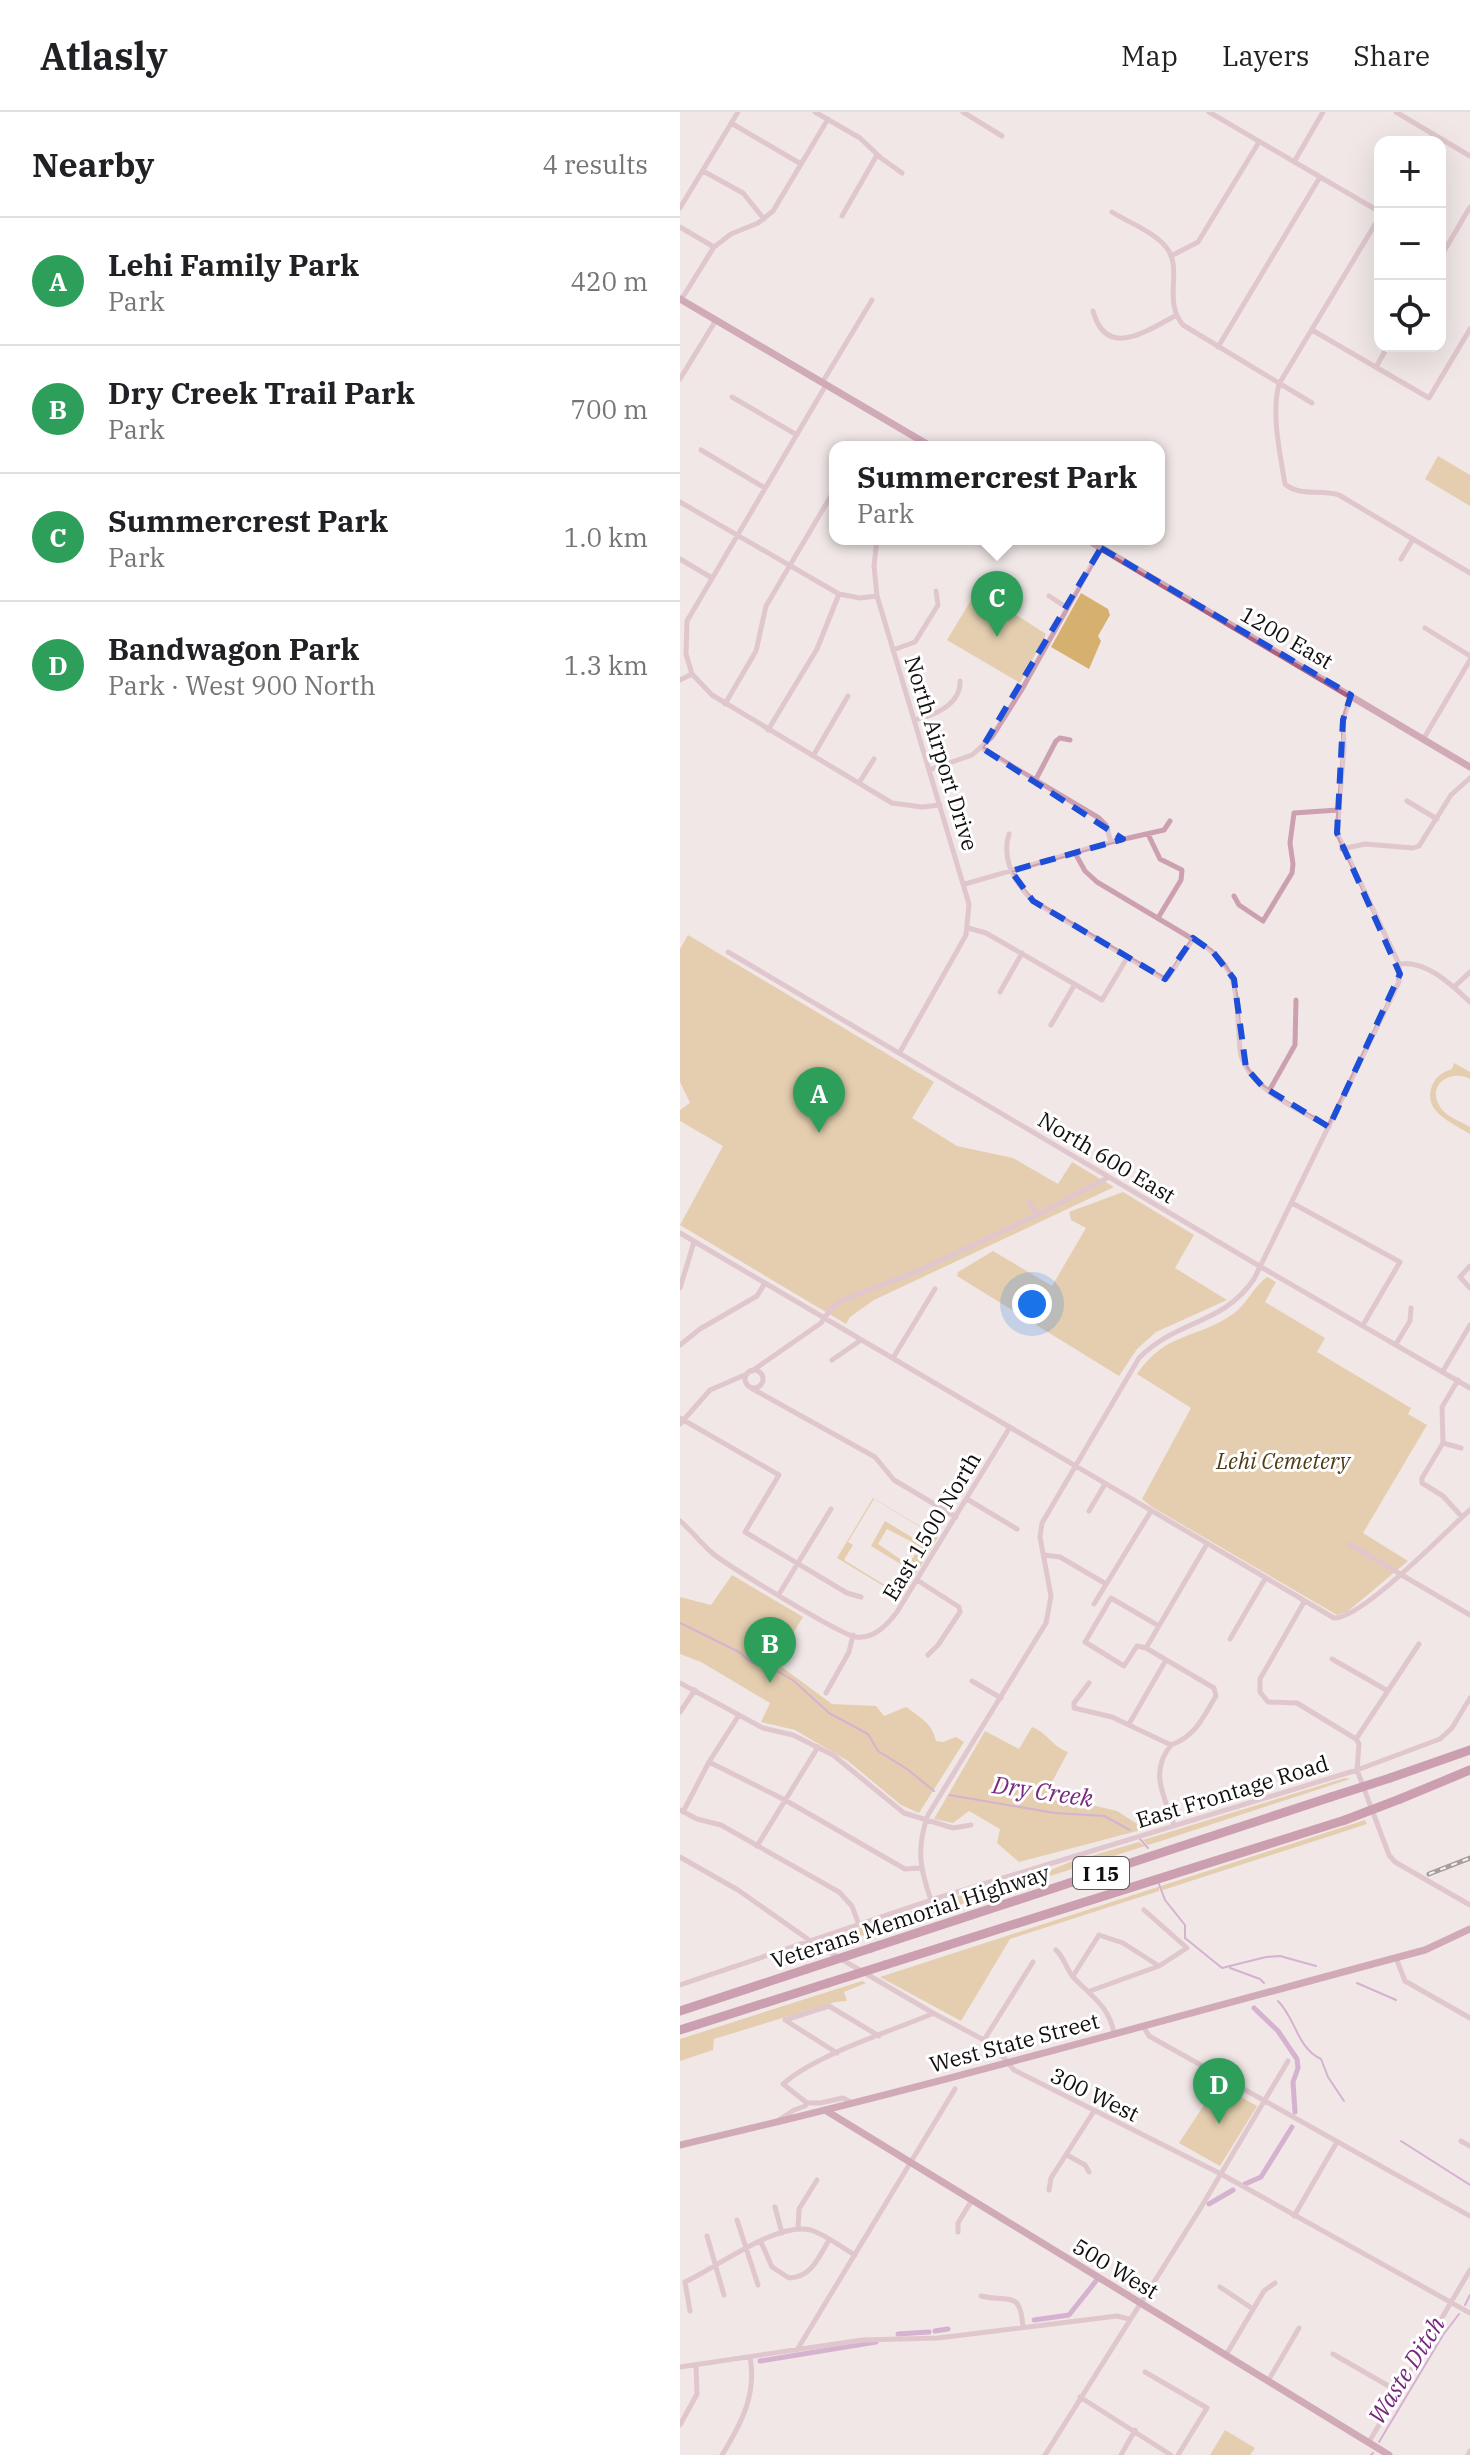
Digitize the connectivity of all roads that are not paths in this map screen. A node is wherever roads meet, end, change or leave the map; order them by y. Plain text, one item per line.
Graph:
1 (738, 112) edge
2 (815, 112) edge
3 (963, 112) edge
4 (1209, 112) edge
5 (1323, 112) edge
6 (1396, 112) edge
7 (1411, 112) edge
8 (1407, 118) junction
9 (828, 119) junction
10 (731, 123) junction
11 (1434, 134) joint
12 (1002, 136) dead end
13 (1259, 142) junction
14 (877, 155) junction
15 (1470, 156) edge
16 (1294, 162) junction
17 (801, 164) junction
18 (703, 171) junction
19 (902, 173) dead end
20 (1320, 177) junction
21 (1470, 207) edge
22 (680, 208) edge
23 (1374, 210) edge
24 (1112, 212) dead end
25 (842, 216) dead end
26 (764, 219) junction
27 (1374, 224) edge
28 (680, 227) edge
29 (714, 247) junction
30 (1446, 248) edge
31 (1171, 256) junction
32 (681, 299) edge
33 (872, 300) dead end
34 (1093, 311) dead end
35 (1175, 316) junction
36 (716, 320) junction
37 (1470, 329) edge
38 (1312, 330) junction
39 (1218, 347) junction
40 (1385, 352) edge
41 (1376, 367) junction
42 (680, 379) edge
43 (824, 384) junction
44 (1279, 384) junction
45 (732, 397) dead end
46 (1312, 403) dead end
47 (797, 435) junction
48 (921, 441) edge
49 (701, 450) dead end
50 (765, 488) junction
51 (829, 499) edge
52 (680, 502) edge
53 (738, 535) junction
54 (1413, 539) junction
55 (876, 545) edge
56 (1096, 545) edge
57 (1101, 548) junction
58 (680, 559) edge
59 (1401, 559) dead end
60 (790, 565) junction
61 (1470, 573) edge
62 (712, 578) junction
63 (936, 591) dead end
64 (839, 594) junction
65 (877, 596) junction
66 (1049, 596) dead end
67 (1066, 607) junction
68 (683, 620) edge
69 (1425, 628) dead end
70 (893, 650) junction
71 (1470, 658) edge
72 (692, 674) junction
73 (680, 680) edge
74 (960, 681) dead end
75 (1351, 695) junction
76 (848, 696) dead end
77 (725, 704) junction
78 (914, 720) junction
79 (768, 730) junction
80 (1424, 738) junction
81 (1070, 740) dead end
82 (982, 748) junction
83 (813, 756) junction
84 (874, 759) dead end
85 (1470, 767) edge
86 (929, 770) junction
87 (1470, 778) edge
88 (1035, 781) junction
89 (859, 783) junction
90 (1407, 801) dead end
91 (940, 805) junction
92 (1338, 810) junction
93 (1437, 819) junction
94 (1170, 821) dead end
95 (1009, 834) dead end
96 (1148, 834) junction
97 (1111, 842) junction
98 (1342, 849) junction
99 (1075, 853) junction
100 (1011, 871) junction
101 (965, 884) junction
102 (1234, 896) dead end
103 (1158, 918) junction
104 (968, 925) junction
105 (1193, 939) junction
106 (728, 952) dead end
107 (1022, 953) junction
108 (1127, 958) junction
109 (1399, 964) junction
110 (1470, 972) edge
111 (1075, 984) junction
112 (1454, 987) junction
113 (1000, 992) dead end
114 (1296, 1000) dead end
115 (1470, 1002) edge
116 (1051, 1025) dead end
117 (900, 1052) junction
118 (1269, 1091) junction
119 (1329, 1127) junction
120 (1109, 1177) junction
121 (1030, 1203) dead end
122 (1292, 1203) junction
123 (1037, 1215) junction
124 (680, 1233) edge
125 (694, 1242) junction
126 (1470, 1266) edge
127 (1261, 1267) junction
128 (765, 1283) junction
129 (680, 1288) edge
130 (1470, 1288) edge
131 (935, 1289) dead end
132 (1411, 1308) dead end
133 (824, 1318) junction
134 (1363, 1325) junction
135 (1470, 1325) edge
136 (861, 1340) junction
137 (1396, 1344) junction
138 (680, 1345) edge
139 (893, 1358) junction
140 (771, 1359) junction
141 (832, 1360) dead end
142 (1443, 1371) junction
143 (749, 1372) junction
144 (763, 1380) junction
145 (1458, 1380) junction
146 (727, 1382) junction
147 (750, 1387) junction
148 (1470, 1388) edge
149 (769, 1399) junction
150 (681, 1421) edge
151 (1010, 1427) junction
152 (1443, 1443) junction
153 (1461, 1448) dead end
154 (1074, 1465) junction
155 (1105, 1484) junction
156 (967, 1499) junction
157 (831, 1509) dead end
158 (1470, 1510) edge
159 (1089, 1511) dead end
160 (1151, 1511) junction
161 (956, 1517) junction
162 (1462, 1517) junction
163 (680, 1521) edge
164 (1017, 1529) dead end
165 (1207, 1544) junction
166 (1349, 1544) dead end
167 (1044, 1555) junction
168 (797, 1564) junction
169 (1400, 1575) junction
170 (1265, 1579) junction
171 (917, 1580) junction
172 (1106, 1584) junction
173 (779, 1594) junction
174 (861, 1597) dead end
175 (1304, 1602) junction
176 (1094, 1604) dead end
177 (1470, 1615) edge
178 (1159, 1626) junction
179 (853, 1635) junction
180 (1230, 1639) dead end
181 (1419, 1644) dead end
182 (1146, 1648) junction
183 (928, 1655) dead end
184 (1332, 1659) dead end
185 (1166, 1660) junction
186 (972, 1681) dead end
187 (680, 1683) edge
188 (1089, 1683) dead end
189 (695, 1690) junction
190 (1388, 1691) junction
191 (826, 1693) dead end
192 (1001, 1698) junction
193 (1470, 1698) edge
194 (680, 1712) edge
195 (739, 1715) junction
196 (1129, 1724) junction
197 (1356, 1739) junction
198 (1171, 1745) junction
199 (818, 1747) junction
200 (1470, 1750) edge
201 (709, 1762) junction
202 (1357, 1770) junction
203 (1470, 1770) edge
204 (785, 1800) junction
205 (681, 1811) edge
206 (926, 1821) junction
207 (971, 1825) dead end
208 (1174, 1825) junction
209 (757, 1846) junction
210 (680, 1857) edge
211 (920, 1868) junction
212 (931, 1900) junction
213 (1470, 1905) edge
214 (1144, 1910) dead end
215 (859, 1925) junction
216 (1470, 1929) edge
217 (812, 1942) junction
218 (1056, 1950) dead end
219 (1396, 1958) junction
220 (1033, 1962) dead end
221 (1159, 1966) junction
222 (1073, 1976) junction
223 (680, 1985) edge
224 (1090, 1991) junction
225 (680, 2011) edge
226 (933, 2013) junction
227 (1470, 2018) edge
228 (1143, 2026) junction
229 (680, 2030) edge
230 (1114, 2033) junction
231 (879, 2036) junction
232 (984, 2040) junction
233 (838, 2053) junction
234 (1288, 2061) dead end
235 (1010, 2064) junction
236 (955, 2089) dead end
237 (1264, 2101) junction
238 (807, 2103) junction
239 (854, 2104) junction
240 (825, 2110) junction
241 (1094, 2111) junction
242 (775, 2123) junction
243 (1461, 2141) dead end
244 (1337, 2142) junction
245 (680, 2145) edge
246 (1470, 2146) edge
247 (1067, 2155) junction
248 (911, 2164) junction
249 (1089, 2172) dead end
250 (1221, 2174) junction
251 (817, 2180) dead end
252 (1049, 2190) dead end
253 (972, 2200) junction
254 (775, 2207) dead end
255 (1294, 2216) junction
256 (1470, 2216) edge
257 (737, 2220) dead end
258 (798, 2229) junction
259 (958, 2232) dead end
260 (782, 2233) junction
261 (707, 2236) dead end
262 (829, 2240) junction
263 (761, 2242) junction
264 (745, 2250) junction
265 (855, 2255) junction
266 (716, 2266) junction
267 (1470, 2270) edge
268 (682, 2282) edge
269 (1275, 2283) dead end
270 (758, 2285) dead end
271 (1220, 2287) dead end
272 (724, 2295) dead end
273 (981, 2296) dead end
274 (1452, 2302) junction
275 (1139, 2303) junction
276 (1253, 2309) junction
277 (690, 2311) dead end
278 (1470, 2313) edge
279 (1129, 2319) junction
280 (1023, 2327) junction
281 (1299, 2328) dead end
282 (796, 2351) junction
283 (1333, 2354) dead end
284 (1226, 2355) junction
285 (750, 2357) junction
286 (696, 2365) junction
287 (680, 2367) edge
288 (1145, 2372) dead end
289 (1268, 2381) junction
290 (1399, 2392) junction
291 (1080, 2397) junction
292 (680, 2425) edge
293 (1135, 2430) junction
294 (1369, 2442) junction
295 (722, 2455) edge
296 (1045, 2455) edge
297 (1121, 2455) edge
298 (1171, 2455) edge
299 (1178, 2455) edge
300 (1389, 2455) edge

1 - 10 street
2 - 9 street
3 - 12 street
4 - 13 street
5 - 16 street
6 - 8 street
7 - 8 street
8 - 11 street
9 - 14 street
9 - 17 street
10 - 17 street
10 - 18 street
11 - 15 street
13 - 16 street
13 - 31 street
14 - 19 street
14 - 25 street
16 - 20 street
17 - 26 street
18 - 22 street
18 - 26 street
20 - 23 street
20 - 39 street
21 - 30 street
24 - 31 street
26 - 29 street
27 - 38 street
28 - 29 street
29 - 32 street
31 - 35 street
32 - 36 main road
33 - 43 street
34 - 35 street
35 - 39 street
36 - 42 street
36 - 43 main road
37 - 41 street
38 - 41 street
38 - 44 street
39 - 44 street
40 - 41 street
43 - 47 street
43 - 48 main road
44 - 46 street
44 - 54 street
45 - 47 street
47 - 50 street
49 - 50 street
50 - 53 street
51 - 60 street
52 - 53 street
53 - 60 street
53 - 62 street
54 - 59 street
54 - 61 street
55 - 65 street, North Airport Drive
56 - 57 main road, 1200 East
57 - 67 street
57 - 75 main road, 1200 East
58 - 62 street
60 - 64 street
60 - 77 street
62 - 68 street
63 - 70 street
64 - 65 street
64 - 79 street
65 - 70 street, North Airport Drive
66 - 67 street
67 - 82 street
68 - 72 street
69 - 71 street
70 - 78 street, North Airport Drive
71 - 80 street
72 - 73 street
72 - 77 street
74 - 78 street
75 - 80 main road, 1200 East
75 - 92 street
76 - 83 street
77 - 79 street
78 - 86 street, North Airport Drive
79 - 83 street
80 - 85 main road, 1200 East
81 - 88 street
82 - 86 street
82 - 88 street
83 - 89 street
84 - 89 street
86 - 91 street, North Airport Drive
87 - 93 street
88 - 97 street
89 - 91 street
90 - 93 street
91 - 101 street, North Airport Drive
92 - 98 street
92 - 102 street
93 - 98 street
94 - 96 street
95 - 100 street
96 - 97 street
96 - 103 street
97 - 99 street
98 - 109 street
99 - 100 street
99 - 103 street
100 - 101 street
100 - 108 street
101 - 104 street, North Airport Drive
103 - 105 street
104 - 107 street
104 - 117 street
105 - 108 street
105 - 118 street
106 - 117 street, North 600 East
107 - 111 street
107 - 113 street
108 - 111 street
109 - 112 street
109 - 119 street
110 - 112 street
111 - 116 street
112 - 115 street
114 - 118 street
117 - 120 street, North 600 East
118 - 119 street
119 - 122 street
120 - 123 street
120 - 127 street, North 600 East
121 - 123 street
122 - 127 street
122 - 134 street
123 - 133 street
124 - 125 street
125 - 128 street
125 - 129 street
126 - 130 street
127 - 134 street, North 600 East
127 - 154 street
128 - 133 street
128 - 138 street
131 - 139 street
132 - 137 street
133 - 136 street
133 - 140 street
134 - 137 street, North 600 East
135 - 142 street
136 - 139 street
136 - 141 street
137 - 142 street, North 600 East
139 - 151 street
140 - 143 street
140 - 144 street
142 - 145 street, North 600 East
143 - 144 street
143 - 146 street
143 - 147 street
144 - 147 street
144 - 149 street
145 - 148 street, North 600 East
145 - 152 street
146 - 147 street
146 - 150 street
147 - 149 street
149 - 161 street
150 - 168 street
151 - 154 street
151 - 156 street, East 1500 North
152 - 153 street
152 - 162 street
154 - 155 street
154 - 167 street
155 - 159 street
155 - 160 street
156 - 161 street, East 1500 North
156 - 164 street
157 - 168 street
158 - 162 street
160 - 165 street
160 - 172 street
161 - 171 street, East 1500 North
162 - 169 street
163 - 173 street
165 - 170 street
165 - 178 street
166 - 169 street
167 - 172 street
167 - 192 street
168 - 173 street
168 - 174 street
169 - 175 street
169 - 177 street
170 - 175 street
170 - 180 street
171 - 179 street, East 1500 North
171 - 183 street
172 - 176 street
173 - 179 street
175 - 197 street
178 - 182 street
178 - 182 street
179 - 191 street
181 - 190 street
182 - 185 street
184 - 190 street
185 - 196 street
185 - 198 street
186 - 192 street
187 - 189 street
188 - 196 street
189 - 194 street
189 - 195 street
190 - 197 street
192 - 206 street
193 - 202 street, East Frontage Road
195 - 199 street
195 - 201 street
196 - 198 street
197 - 202 street
198 - 208 street
199 - 204 street
199 - 206 street
200 - 225 highway, Veterans Memorial Highway / I 15, bridge
201 - 204 street
201 - 205 street
202 - 208 street, East Frontage Road
202 - 213 street
203 - 229 highway, Veterans Memorial Highway / I 15, bridge
204 - 209 street
204 - 211 street
205 - 209 street
206 - 207 street
206 - 211 street
208 - 212 street, East Frontage Road
209 - 215 street
210 - 217 street, 300 West
211 - 212 street
212 - 215 street, East Frontage Road
214 - 221 street
215 - 217 street, East Frontage Road
216 - 219 main road, West State Street
217 - 223 street, East Frontage Road
217 - 226 street, 300 West
218 - 222 street
219 - 227 street
219 - 228 main road, West State Street
220 - 232 street
221 - 222 street
221 - 224 street
222 - 224 street
224 - 230 street
226 - 231 street
226 - 232 street, 300 West
228 - 230 main road, West State Street
228 - 237 street
230 - 235 main road, West State Street
231 - 233 street
231 - 233 street
232 - 235 street, 300 West
233 - 238 street
234 - 237 street
235 - 239 main road, West State Street
235 - 241 street, 300 West
236 - 248 street
237 - 244 street
237 - 250 street
238 - 239 street
238 - 242 street
239 - 240 main road, West State Street
240 - 242 main road, West State Street
240 - 248 main road, 500 West
241 - 247 street
241 - 250 street, 300 West
242 - 245 main road, West State Street
243 - 246 street
244 - 255 street
244 - 256 street
247 - 249 street
247 - 252 street
248 - 253 main road, 500 West
248 - 265 street
250 - 255 street, 300 West
250 - 275 street
251 - 258 street
253 - 259 street
253 - 275 main road, 500 West
254 - 260 street
255 - 274 street, 300 West
257 - 264 street
258 - 260 street
258 - 262 street
260 - 263 street
261 - 266 street
262 - 263 street
262 - 265 street
263 - 264 street
264 - 266 street
264 - 270 street
265 - 282 street
266 - 268 street
266 - 272 street
267 - 274 street
268 - 277 street
269 - 276 street
271 - 276 street
273 - 280 street
274 - 278 street, 300 West
274 - 290 street
275 - 279 street
275 - 284 main road, 500 West
276 - 284 street
279 - 280 street
279 - 291 street
280 - 282 street
281 - 289 street
282 - 285 street
283 - 290 street
284 - 289 main road, 500 West
285 - 286 street
285 - 295 street
286 - 287 street
286 - 292 street
288 - 299 street
289 - 294 main road, 500 West
290 - 294 street
291 - 293 street
291 - 296 street
293 - 297 street
293 - 298 street
294 - 300 main road, 500 West

